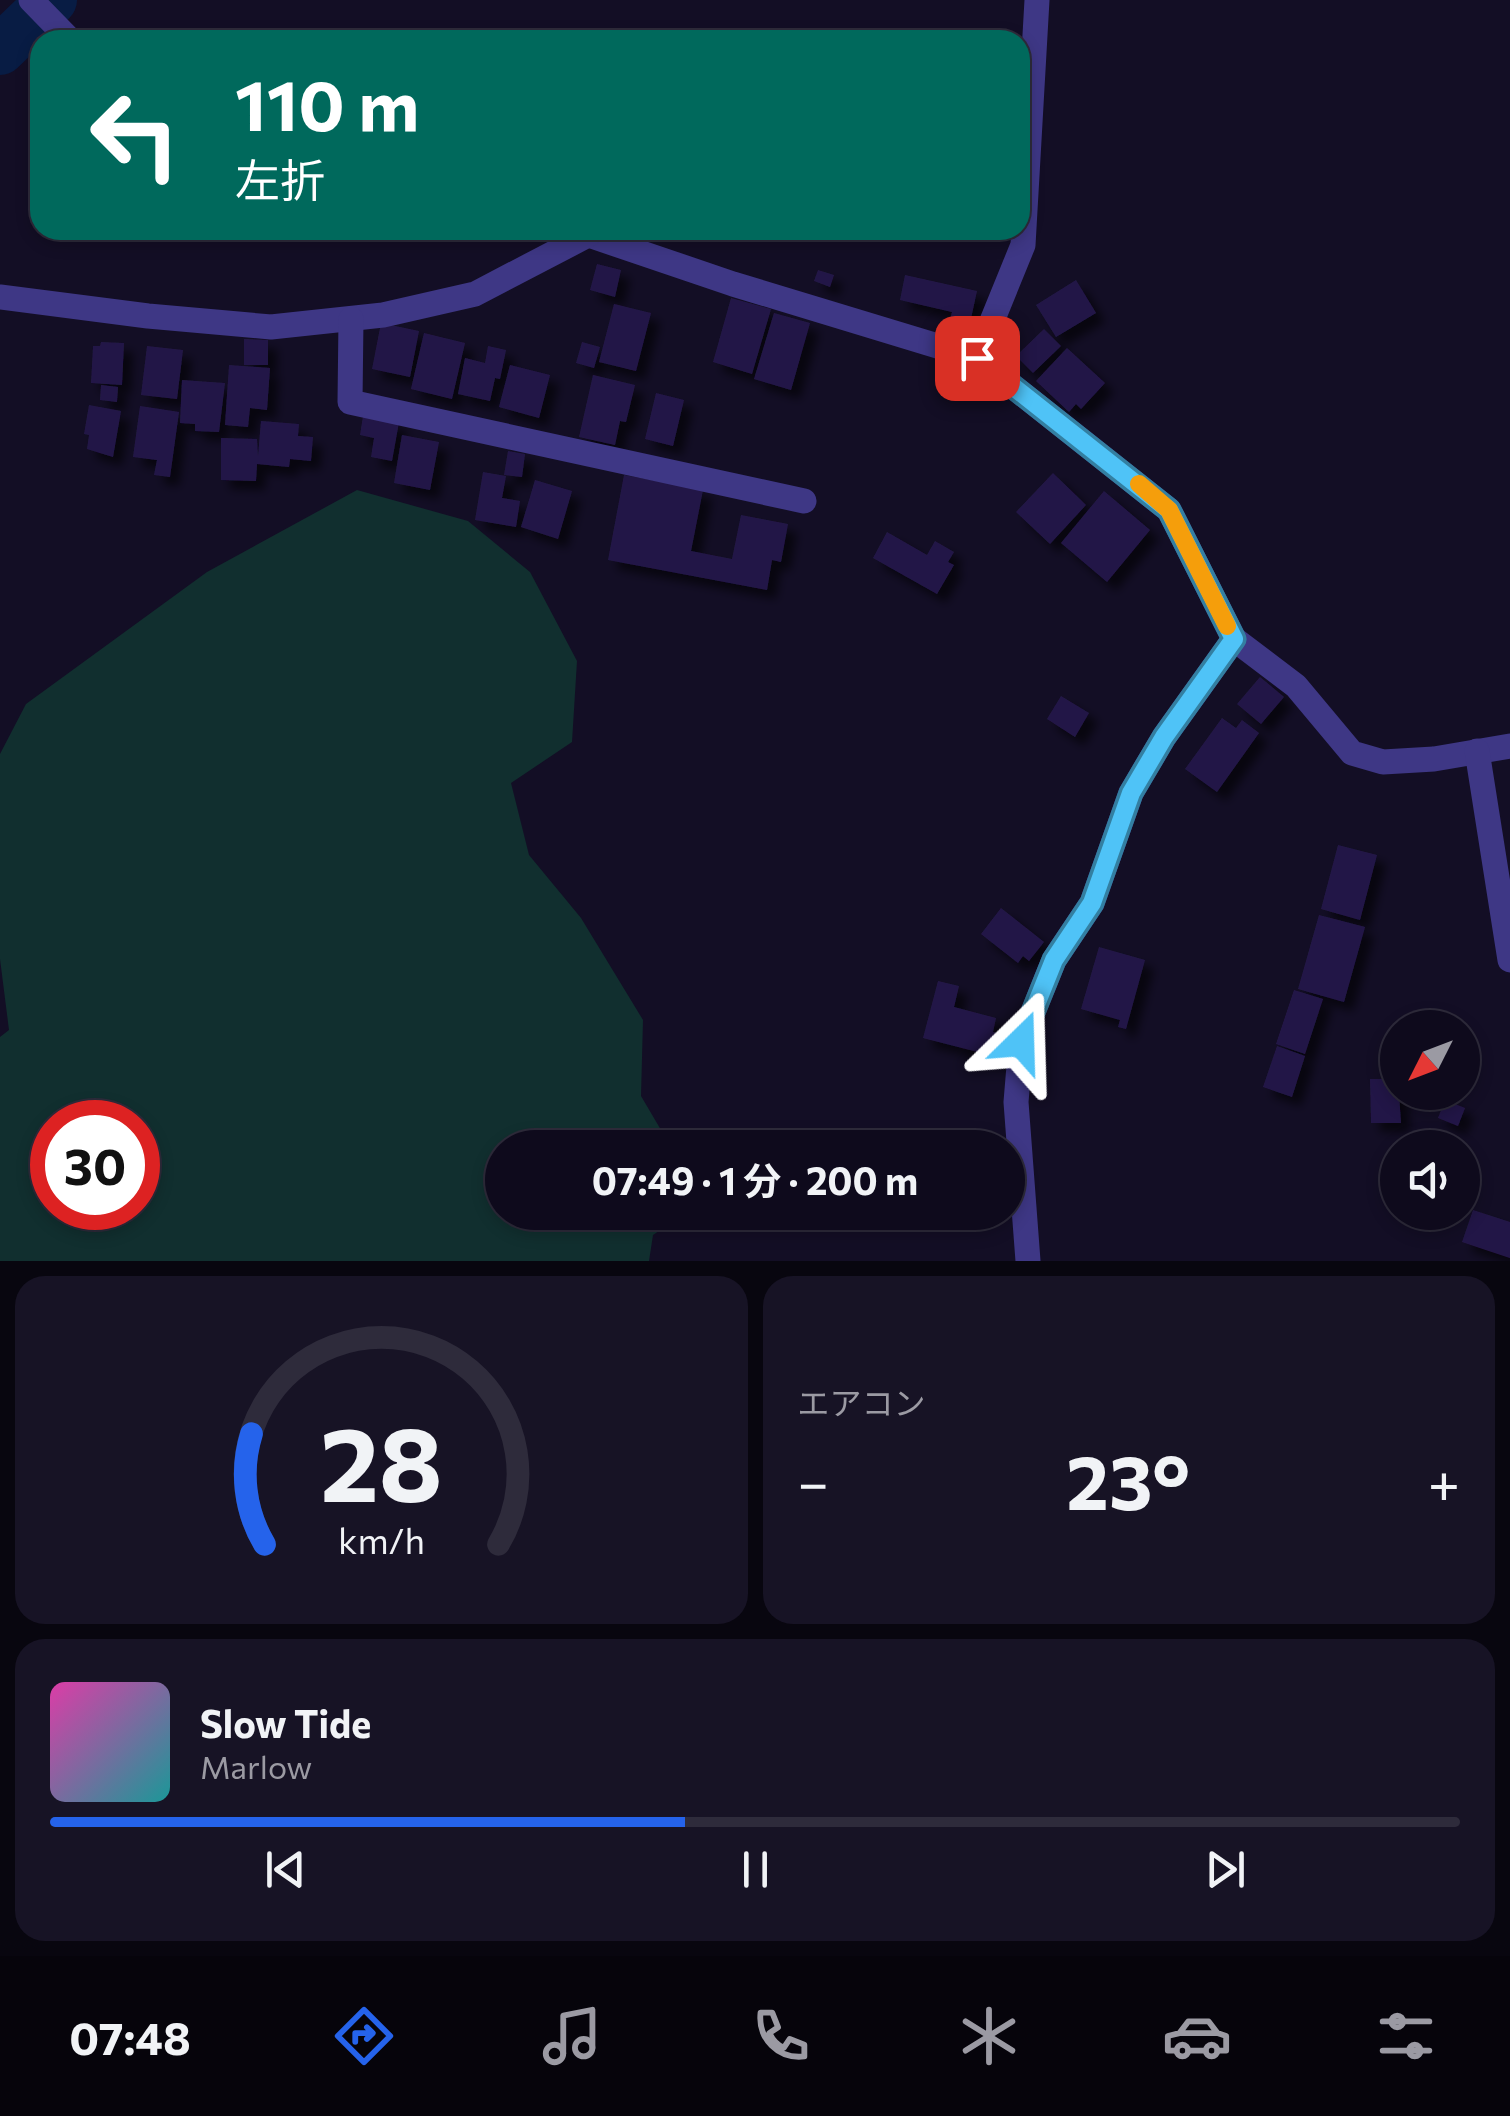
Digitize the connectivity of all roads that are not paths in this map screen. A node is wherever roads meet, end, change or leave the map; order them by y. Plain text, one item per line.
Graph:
1 (30, 0) edge
2 (1038, 0) edge
3 (60, 30) edge
4 (1030, 122) edge
5 (567, 240) edge
6 (604, 240) edge
7 (1022, 240) edge
8 (0, 297) edge
9 (351, 319) junction
10 (977, 358) junction
11 (804, 501) dead end
12 (1234, 639) junction
13 (1510, 746) edge
14 (1477, 752) junction
15 (1510, 960) edge
16 (1028, 1261) edge

1 - 3 street
2 - 4 street
5 - 9 street
6 - 10 street
7 - 10 street
8 - 9 street
9 - 11 street
10 - 12 street
12 - 14 street
12 - 16 street
13 - 14 street
14 - 15 street

